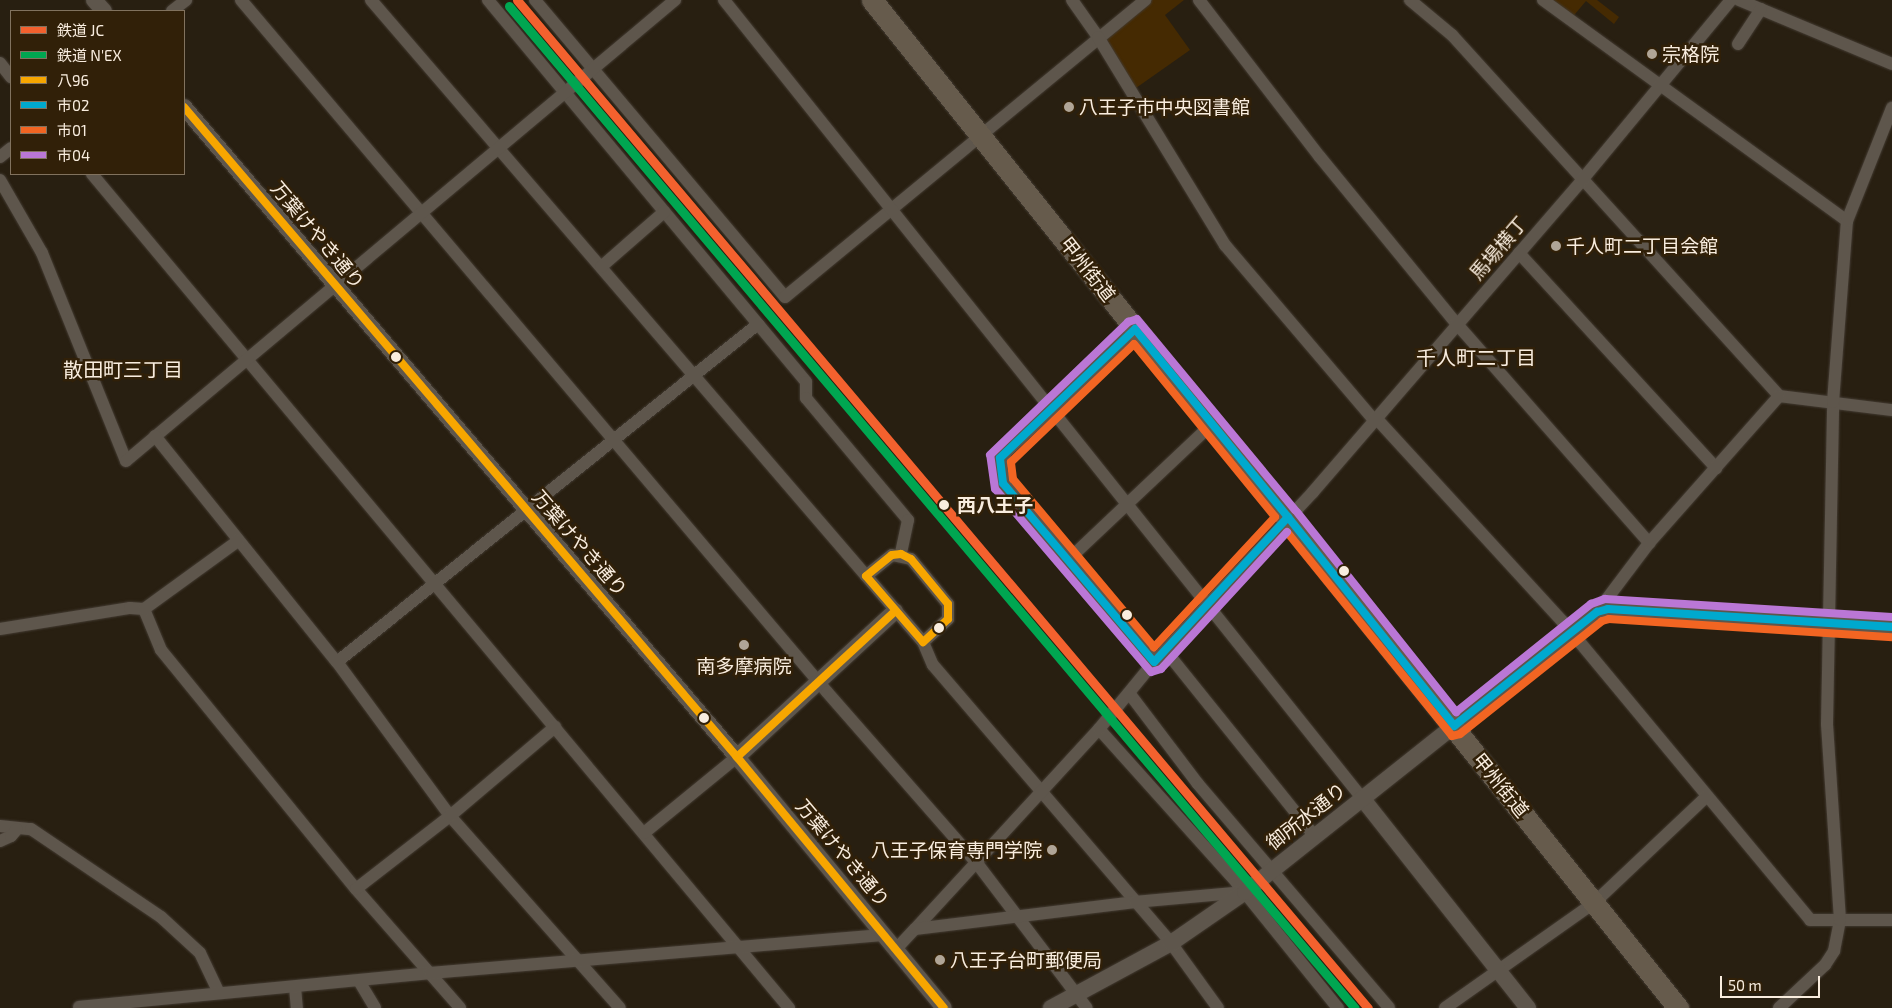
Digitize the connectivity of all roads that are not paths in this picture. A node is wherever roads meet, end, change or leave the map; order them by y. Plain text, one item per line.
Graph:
1 (94, 0) edge
2 (186, 0) edge
3 (241, 0) edge
4 (371, 0) edge
5 (488, 0) edge
6 (535, 0) edge
7 (675, 0) edge
8 (724, 0) edge
9 (872, 0) edge
10 (1072, 0) edge
11 (1145, 0) edge
12 (1199, 0) edge
13 (1410, 0) edge
14 (1543, 0) edge
15 (1732, 0) edge
16 (1740, 0) edge
17 (1761, 9) junction
18 (103, 10) edge
19 (173, 10) edge
20 (1098, 36) junction
21 (1738, 44) dead end
22 (0, 63) edge
23 (1892, 64) edge
24 (592, 67) junction
25 (10, 76) edge
26 (1660, 87) junction
27 (565, 90) junction
28 (185, 108) edge
29 (1892, 108) edge
30 (982, 135) junction
31 (498, 147) junction
32 (10, 149) edge
33 (0, 158) edge
34 (93, 175) edge
35 (0, 180) edge
36 (1582, 180) junction
37 (892, 210) junction
38 (420, 212) junction
39 (664, 212) junction
40 (1847, 221) junction
41 (1519, 253) junction
42 (601, 267) junction
43 (334, 286) junction
44 (1456, 323) junction
45 (758, 324) junction
46 (1135, 329) junction
47 (246, 359) junction
48 (694, 375) junction
49 (1778, 396) junction
50 (1832, 402) junction
51 (1050, 408) junction
52 (1892, 410) edge
53 (1375, 419) junction
54 (1213, 423) junction
55 (155, 436) junction
56 (613, 440) junction
57 (1716, 468) junction
58 (1127, 505) junction
59 (525, 510) junction
60 (1288, 517) junction
61 (238, 541) junction
62 (1649, 543) junction
63 (901, 554) junction
64 (1068, 560) junction
65 (866, 576) junction
66 (434, 585) junction
67 (1206, 604) junction
68 (144, 609) junction
69 (895, 611) junction
70 (1596, 612) junction
71 (1826, 622) junction
72 (1892, 627) edge
73 (0, 629) edge
74 (1570, 634) junction
75 (923, 642) junction
76 (1159, 656) junction
77 (337, 662) junction
78 (817, 680) junction
79 (1129, 694) junction
80 (1454, 726) junction
81 (555, 727) junction
82 (1099, 729) junction
83 (737, 757) junction
84 (1041, 792) junction
85 (1706, 797) junction
86 (1362, 798) junction
87 (450, 816) junction
88 (0, 826) edge
89 (17, 828) junction
90 (644, 833) junction
91 (1314, 835) junction
92 (0, 841) edge
93 (976, 862) junction
94 (1271, 869) junction
95 (356, 889) junction
96 (1245, 892) junction
97 (1135, 902) junction
98 (1595, 902) junction
99 (1018, 918) junction
100 (1840, 920) junction
101 (1892, 920) edge
102 (915, 929) junction
103 (885, 935) junction
104 (1171, 943) junction
105 (742, 948) junction
106 (897, 948) junction
107 (579, 961) junction
108 (1497, 971) junction
109 (430, 973) junction
110 (359, 981) junction
111 (295, 987) junction
112 (219, 993) junction
113 (1076, 994) junction
114 (79, 1007) edge
115 (296, 1008) edge
116 (375, 1008) edge
117 (460, 1008) edge
118 (620, 1008) edge
119 (789, 1008) edge
120 (944, 1008) edge
121 (1051, 1008) edge
122 (1087, 1008) edge
123 (1218, 1008) edge
124 (1338, 1008) edge
125 (1389, 1008) edge
126 (1444, 1008) edge
127 (1528, 1008) edge
128 (1678, 1008) edge
129 (1780, 1008) edge

1 - 18 street
2 - 19 street
3 - 38 street
4 - 31 street
5 - 27 street
6 - 24 street
7 - 24 street
8 - 37 street
9 - 30 highway, 甲州街道
10 - 20 street
11 - 20 street
12 - 44 street
13 - 36 street
14 - 26 street
15 - 26 street, 馬場横丁
16 - 17 street
17 - 21 street
17 - 23 street
20 - 30 street
20 - 53 street
22 - 25 street
24 - 27 street
24 - 37 street
26 - 36 street, 馬場横丁
26 - 40 street
27 - 31 street
27 - 39 street
28 - 43 street, 万葉けやき通り
29 - 40 street
30 - 37 street
30 - 46 highway, 甲州街道
31 - 38 street
31 - 42 street
32 - 33 street
34 - 47 street
35 - 55 street
36 - 41 street, 馬場横丁
36 - 49 street
37 - 51 street
38 - 43 street
38 - 56 street
39 - 42 street
39 - 45 street
40 - 50 street
41 - 44 street, 馬場横丁
41 - 57 street
42 - 48 street
43 - 47 street
43 - 59 street, 万葉けやき通り
44 - 53 street, 馬場横丁
44 - 62 street
45 - 48 street
45 - 63 street
46 - 51 street
46 - 54 highway, 甲州街道
47 - 55 street
47 - 66 street
48 - 56 street
48 - 65 street
49 - 50 street
49 - 57 street
50 - 52 street
50 - 71 street
51 - 58 street
51 - 64 street
53 - 60 street, 馬場横丁
53 - 74 street
54 - 58 street
54 - 60 highway, 甲州街道
55 - 61 street
56 - 59 street
56 - 78 street
57 - 62 street
58 - 64 street
58 - 67 street
59 - 66 street
59 - 83 street, 万葉けやき通り
60 - 67 street, 馬場横丁
60 - 80 highway, 甲州街道
61 - 68 street
61 - 77 street
62 - 70 street
63 - 65 street
63 - 75 street
64 - 76 street
65 - 69 street
66 - 77 street
66 - 81 street
67 - 76 street, 馬場横丁
67 - 86 street
68 - 73 street
68 - 95 street
69 - 75 street
69 - 78 street
70 - 71 street
70 - 74 street, 御所水通り
71 - 72 street
71 - 100 street
74 - 80 street, 御所水通り
74 - 85 street
75 - 84 street
76 - 79 street, 馬場横丁
76 - 91 street
77 - 87 street
78 - 83 street
78 - 93 street
79 - 82 street, 馬場横丁
79 - 94 street
80 - 86 street, 御所水通り
80 - 98 highway, 甲州街道
81 - 87 street
81 - 90 street
82 - 84 street, 馬場横丁
82 - 96 street
83 - 90 street
83 - 103 street, 万葉けやき通り
84 - 93 street, 馬場横丁
84 - 97 street
85 - 98 street
85 - 100 street
86 - 91 street, 御所水通り
86 - 108 street
87 - 95 street
87 - 107 street
88 - 89 street
89 - 92 street
89 - 112 street
90 - 105 street
91 - 94 street, 御所水通り
93 - 99 street
93 - 102 street, 馬場横丁
94 - 96 street, 御所水通り
94 - 125 street
95 - 109 street
96 - 97 street
96 - 104 street, 御所水通り
96 - 124 street
97 - 99 street
97 - 104 street
98 - 108 street
98 - 128 highway, 甲州街道
99 - 102 street
99 - 113 street
100 - 101 street
100 - 129 street
102 - 106 street, 馬場横丁
103 - 105 street
103 - 106 street, 万葉けやき通り
104 - 113 street, 御所水通り
104 - 123 street
105 - 107 street
105 - 119 street
106 - 120 street, 万葉けやき通り
107 - 109 street
107 - 118 street
108 - 126 street
108 - 127 street
109 - 110 street
109 - 117 street
110 - 111 street
110 - 116 street
111 - 112 street
111 - 115 street
112 - 114 street
113 - 121 street, 御所水通り
113 - 122 street

